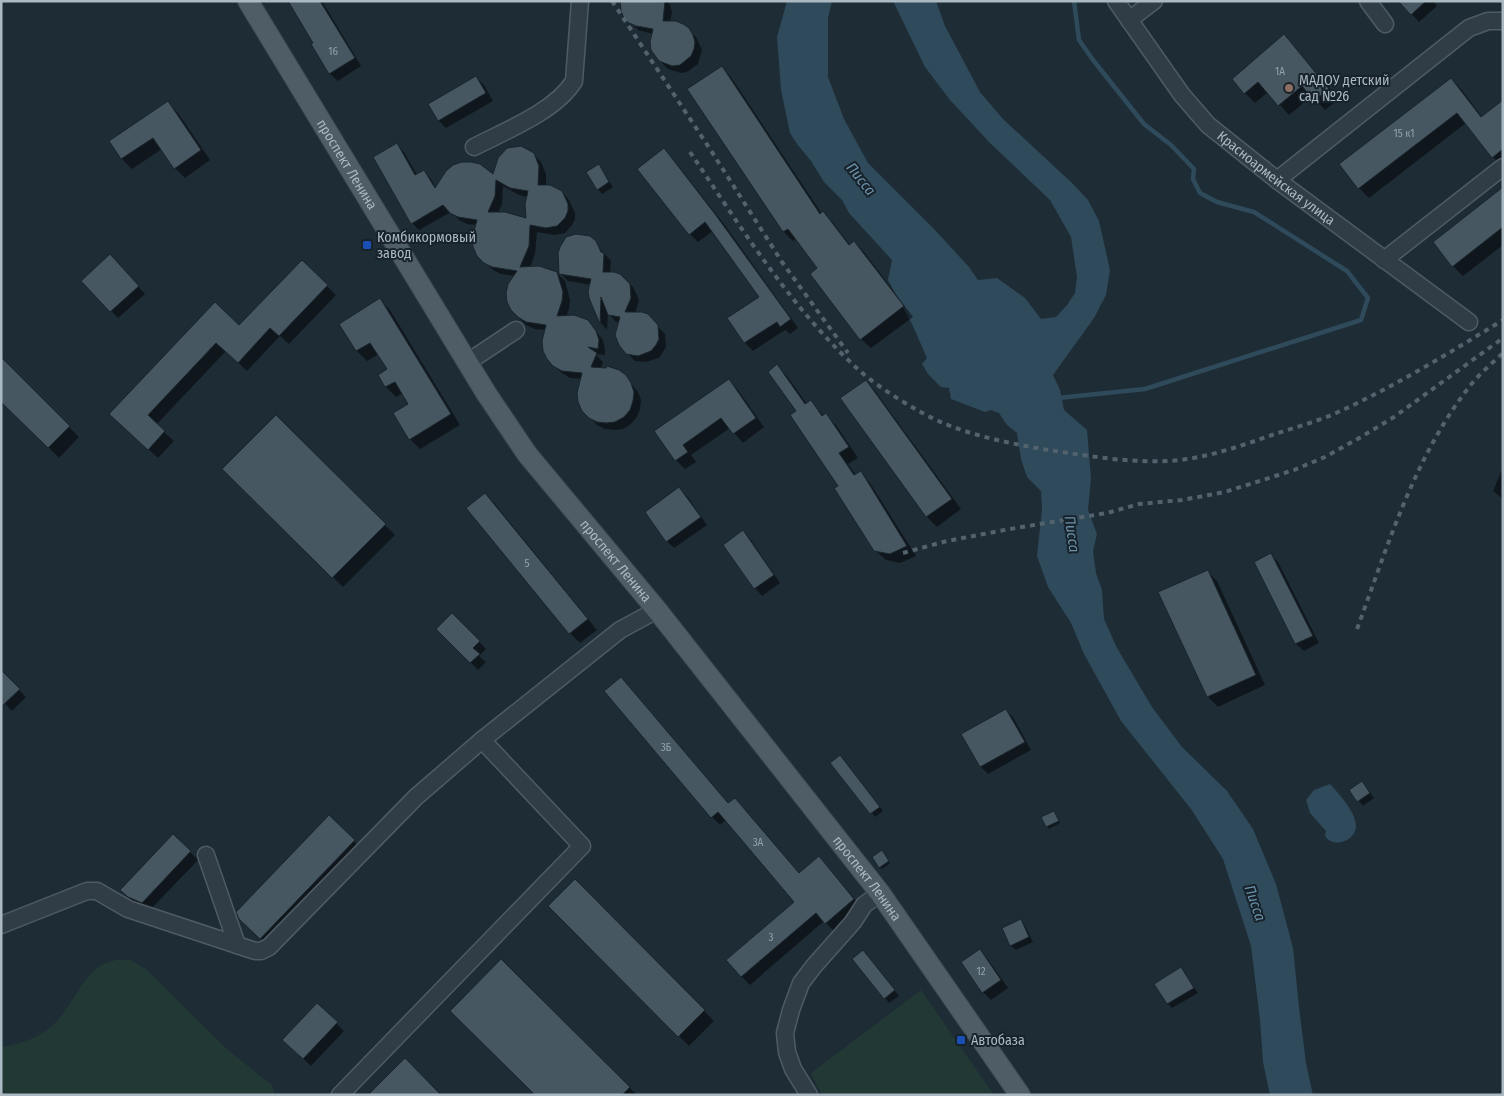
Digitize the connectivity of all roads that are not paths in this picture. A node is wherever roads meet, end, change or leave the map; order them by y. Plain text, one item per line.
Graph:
1 (248, 1) edge
2 (580, 1) edge
3 (1116, 1) edge
4 (1154, 1) edge
5 (1368, 1) edge
6 (1129, 20) junction
7 (1503, 21) edge
8 (1385, 24) dead end
9 (474, 147) dead end
10 (1503, 167) edge
11 (1277, 180) junction
12 (1384, 260) junction
13 (1469, 322) dead end
14 (516, 330) dead end
15 (468, 362) junction
16 (657, 610) junction
17 (482, 740) junction
18 (206, 855) dead end
19 (880, 894) junction
20 (1, 925) edge
21 (237, 945) junction
22 (340, 1095) edge
23 (809, 1095) edge
24 (1020, 1095) edge

1 - 15 main road, проспект Ленина
2 - 9 street
3 - 6 street, Красноармейская улица
4 - 6 street
5 - 8 street
6 - 11 street, Красноармейская улица
7 - 11 street
10 - 12 street
11 - 12 street, Красноармейская улица
12 - 13 street, Красноармейская улица
14 - 15 street
15 - 16 main road, проспект Ленина
16 - 17 street
16 - 19 main road, проспект Ленина
17 - 21 street
17 - 22 street
18 - 21 street
19 - 23 street
19 - 24 main road, проспект Ленина
20 - 21 street

